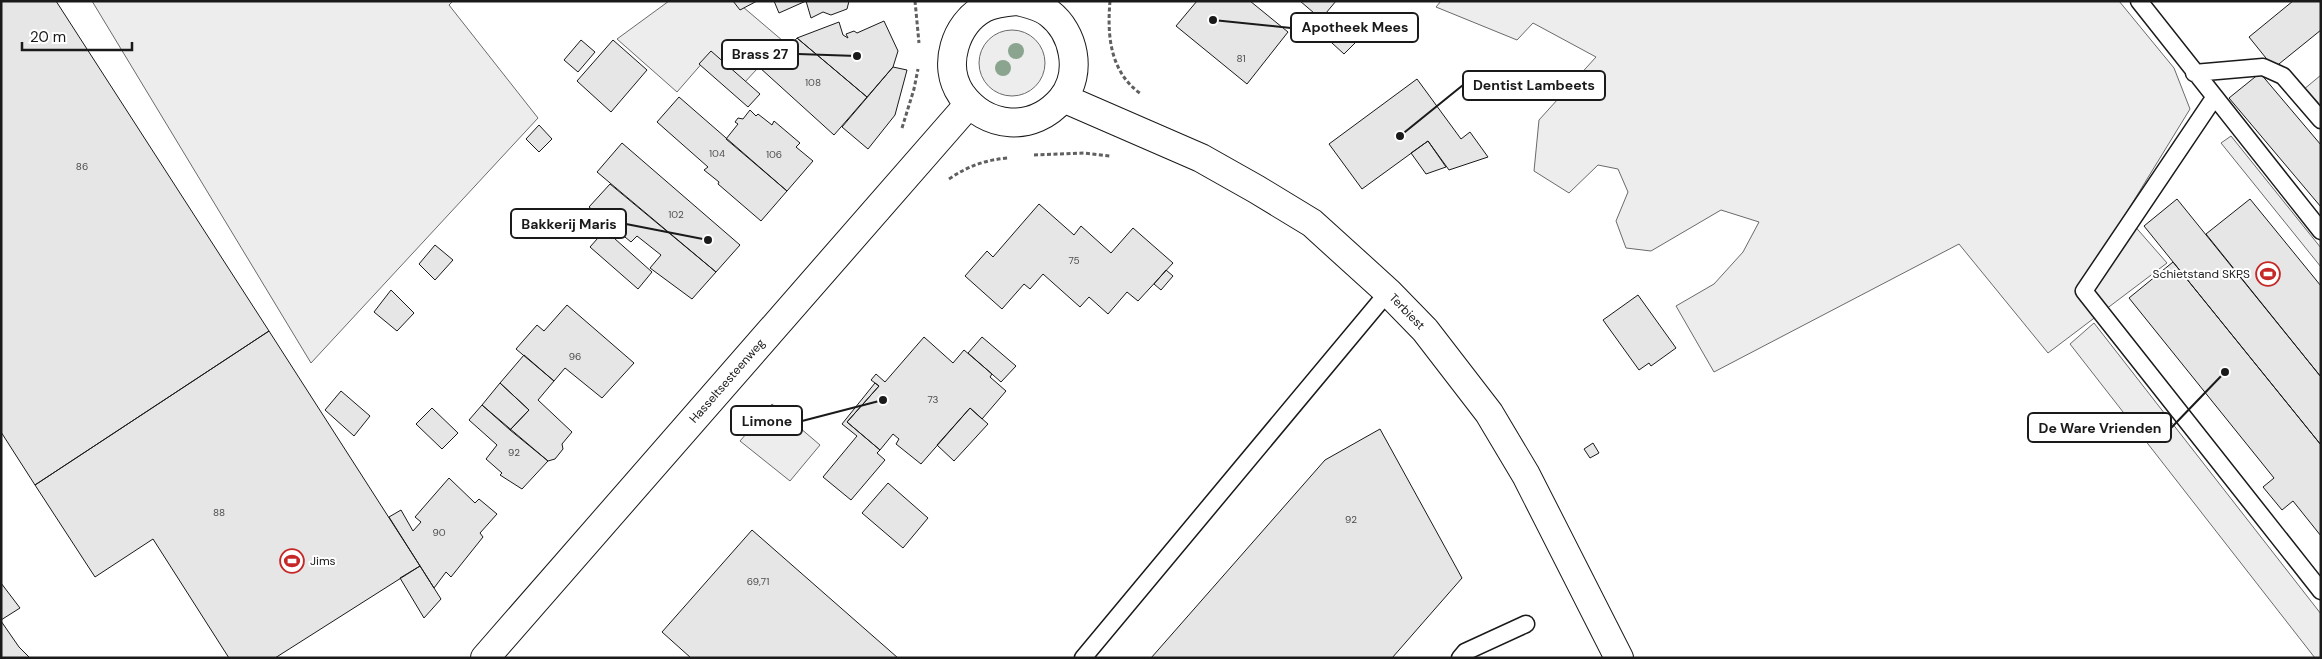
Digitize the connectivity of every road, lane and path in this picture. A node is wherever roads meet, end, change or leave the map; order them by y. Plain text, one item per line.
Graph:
1 (915, 1) edge
2 (1018, 1) edge
3 (1110, 1) edge
4 (2138, 1) edge
5 (1055, 7) edge
6 (965, 10) edge
7 (919, 48) dead end
8 (918, 65) dead end
9 (2194, 73) junction
10 (1063, 98) junction
11 (2214, 98) junction
12 (1148, 99) dead end
13 (969, 104) junction
14 (2321, 120) edge
15 (899, 133) dead end
16 (1030, 156) dead end
17 (1014, 157) dead end
18 (1118, 159) dead end
19 (944, 183) dead end
20 (2321, 231) edge
21 (1388, 292) junction
22 (2321, 591) edge
23 (1526, 624) dead end
24 (485, 658) edge
25 (1083, 658) edge
26 (1460, 658) edge
27 (1619, 658) edge

1 - 7 path
2 - 5 main road
2 - 6 main road
3 - 12 path
4 - 9 lane
5 - 10 main road
6 - 13 main road
8 - 15 path
9 - 11 lane
9 - 14 lane
10 - 13 main road
10 - 21 main road, Terbiest
11 - 20 lane
11 - 22 lane
13 - 24 main road, Hasseltsesteenweg
16 - 18 path
17 - 19 path
21 - 25 lane
21 - 27 main road, Terbiest
23 - 26 lane

